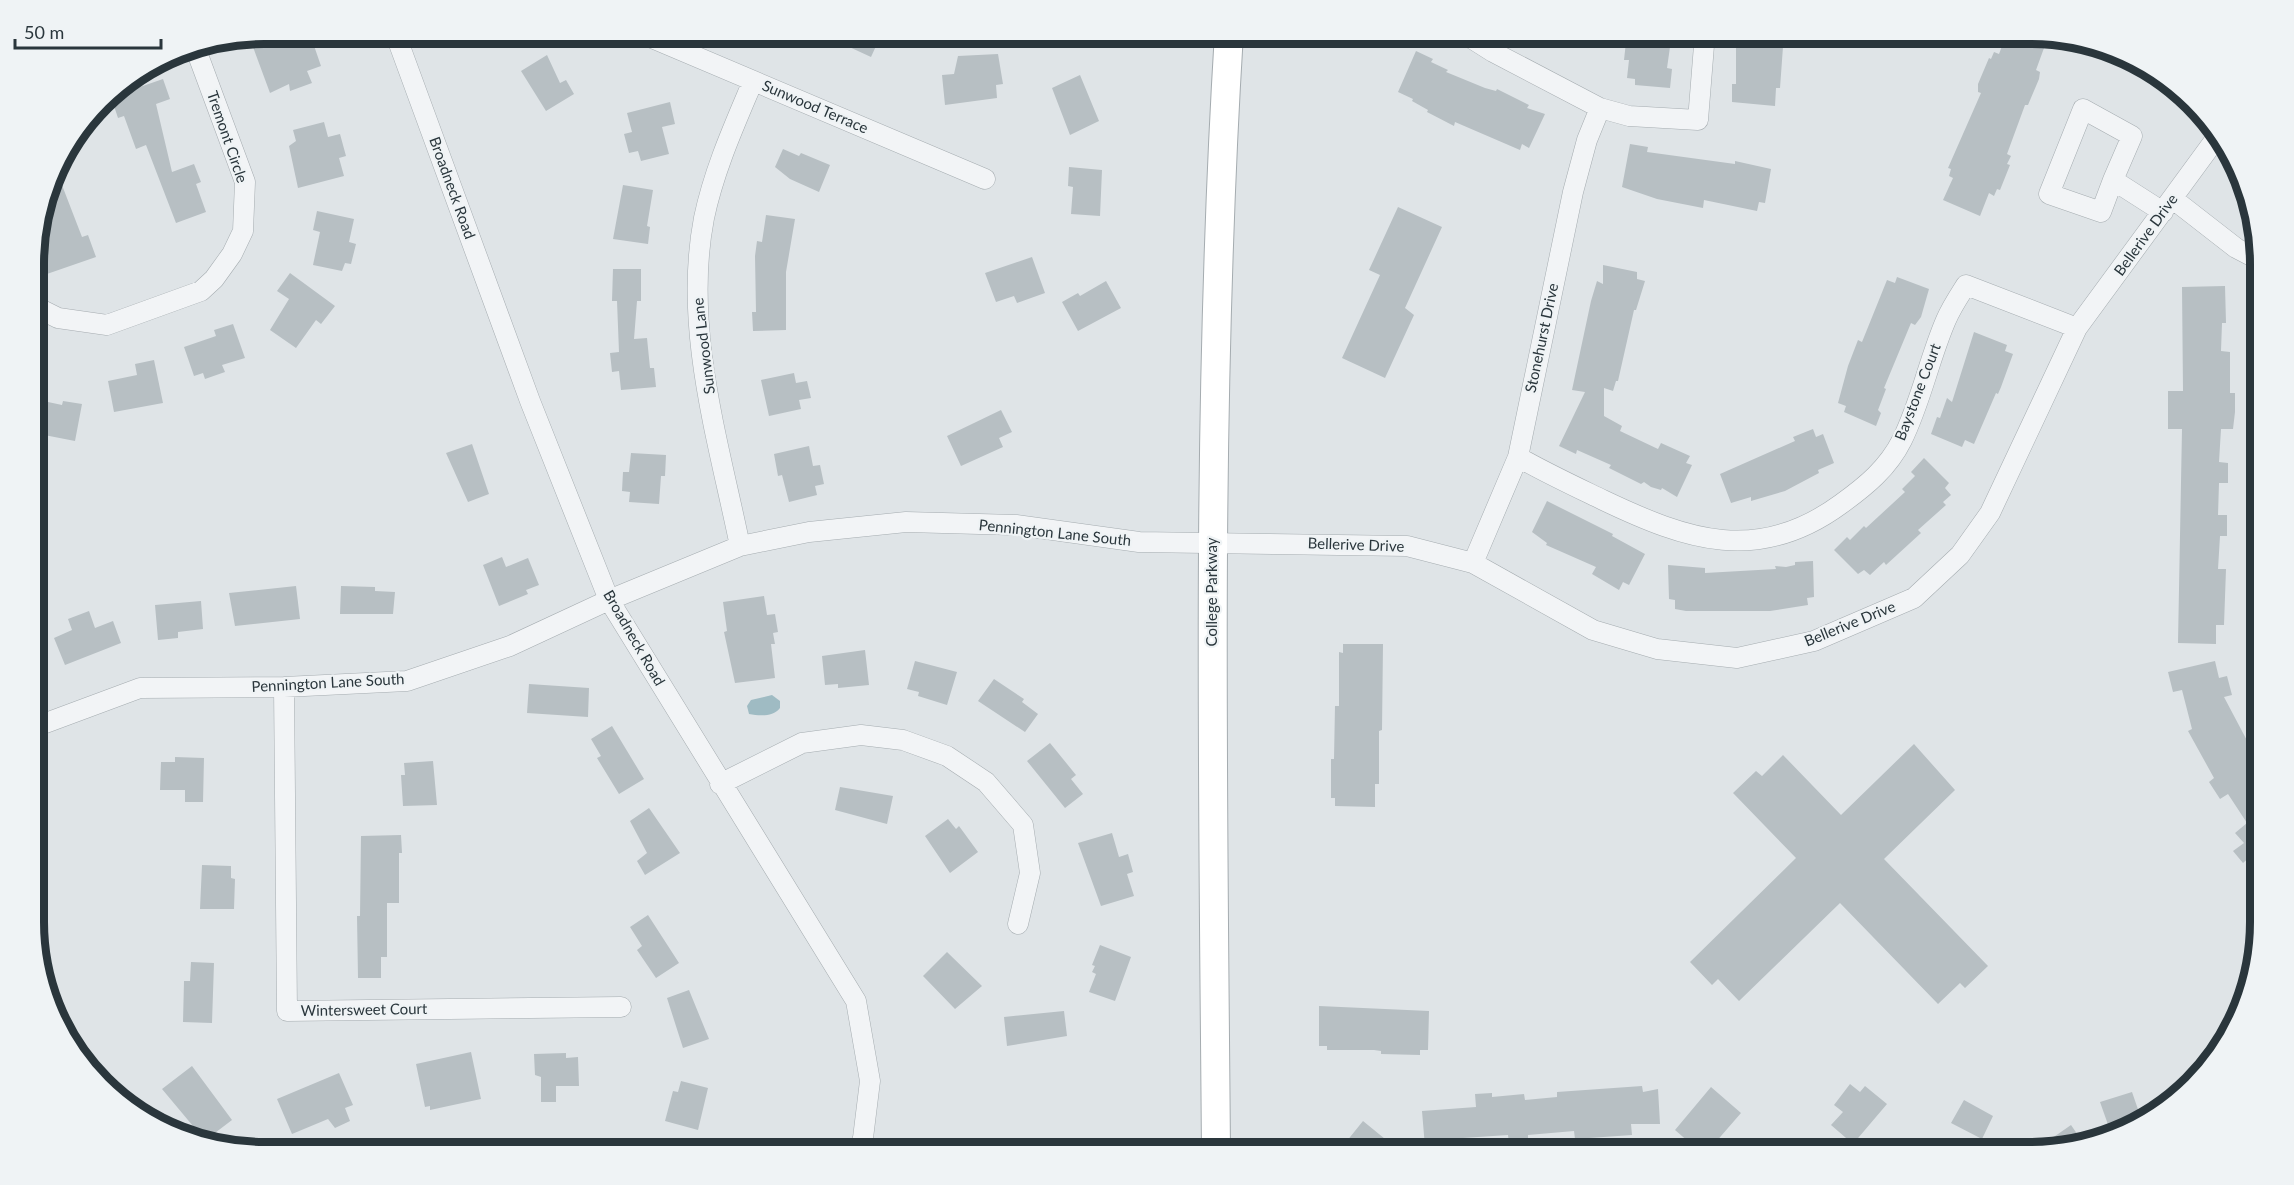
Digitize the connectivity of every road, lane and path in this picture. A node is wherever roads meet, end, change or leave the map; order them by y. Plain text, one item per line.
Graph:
1 (399, 44) edge
2 (666, 44) edge
3 (1228, 44) edge
4 (1480, 44) edge
5 (1704, 44) edge
6 (198, 54) edge
7 (753, 81) junction
8 (1600, 108) junction
9 (2213, 141) edge
10 (985, 179) dead end
11 (2113, 180) junction
12 (2168, 205) junction
13 (2250, 255) edge
14 (44, 311) edge
15 (2077, 328) junction
16 (1518, 457) junction
17 (1212, 544) junction
18 (740, 546) junction
19 (1473, 563) junction
20 (609, 600) junction
21 (284, 687) junction
22 (44, 723) edge
23 (720, 784) junction
24 (1018, 924) dead end
25 (621, 1007) dead end
26 (862, 1142) edge
27 (1216, 1142) edge

1 - 20 street, Broadneck Road
2 - 7 street, Sunwood Terrace
3 - 17 main road, College Parkway
4 - 8 street
5 - 8 street
6 - 14 street, Tremont Circle
7 - 10 street, Sunwood Terrace
7 - 18 street, Sunwood Lane
8 - 16 street, Stonehurst Drive
9 - 12 street, Bellerive Drive
11 - 11 street
11 - 12 street
12 - 13 street
12 - 15 street, Bellerive Drive
15 - 16 street, Baystone Court
15 - 19 street, Bellerive Drive
16 - 19 street, Stonehurst Drive
17 - 18 street, Pennington Lane South
17 - 19 street, Bellerive Drive
17 - 27 main road, College Parkway
18 - 20 street, Pennington Lane South
20 - 21 street, Pennington Lane South
20 - 23 street, Broadneck Road
21 - 22 street, Pennington Lane South
21 - 25 street, Wintersweet Court
23 - 24 street
23 - 26 street, Broadneck Road

